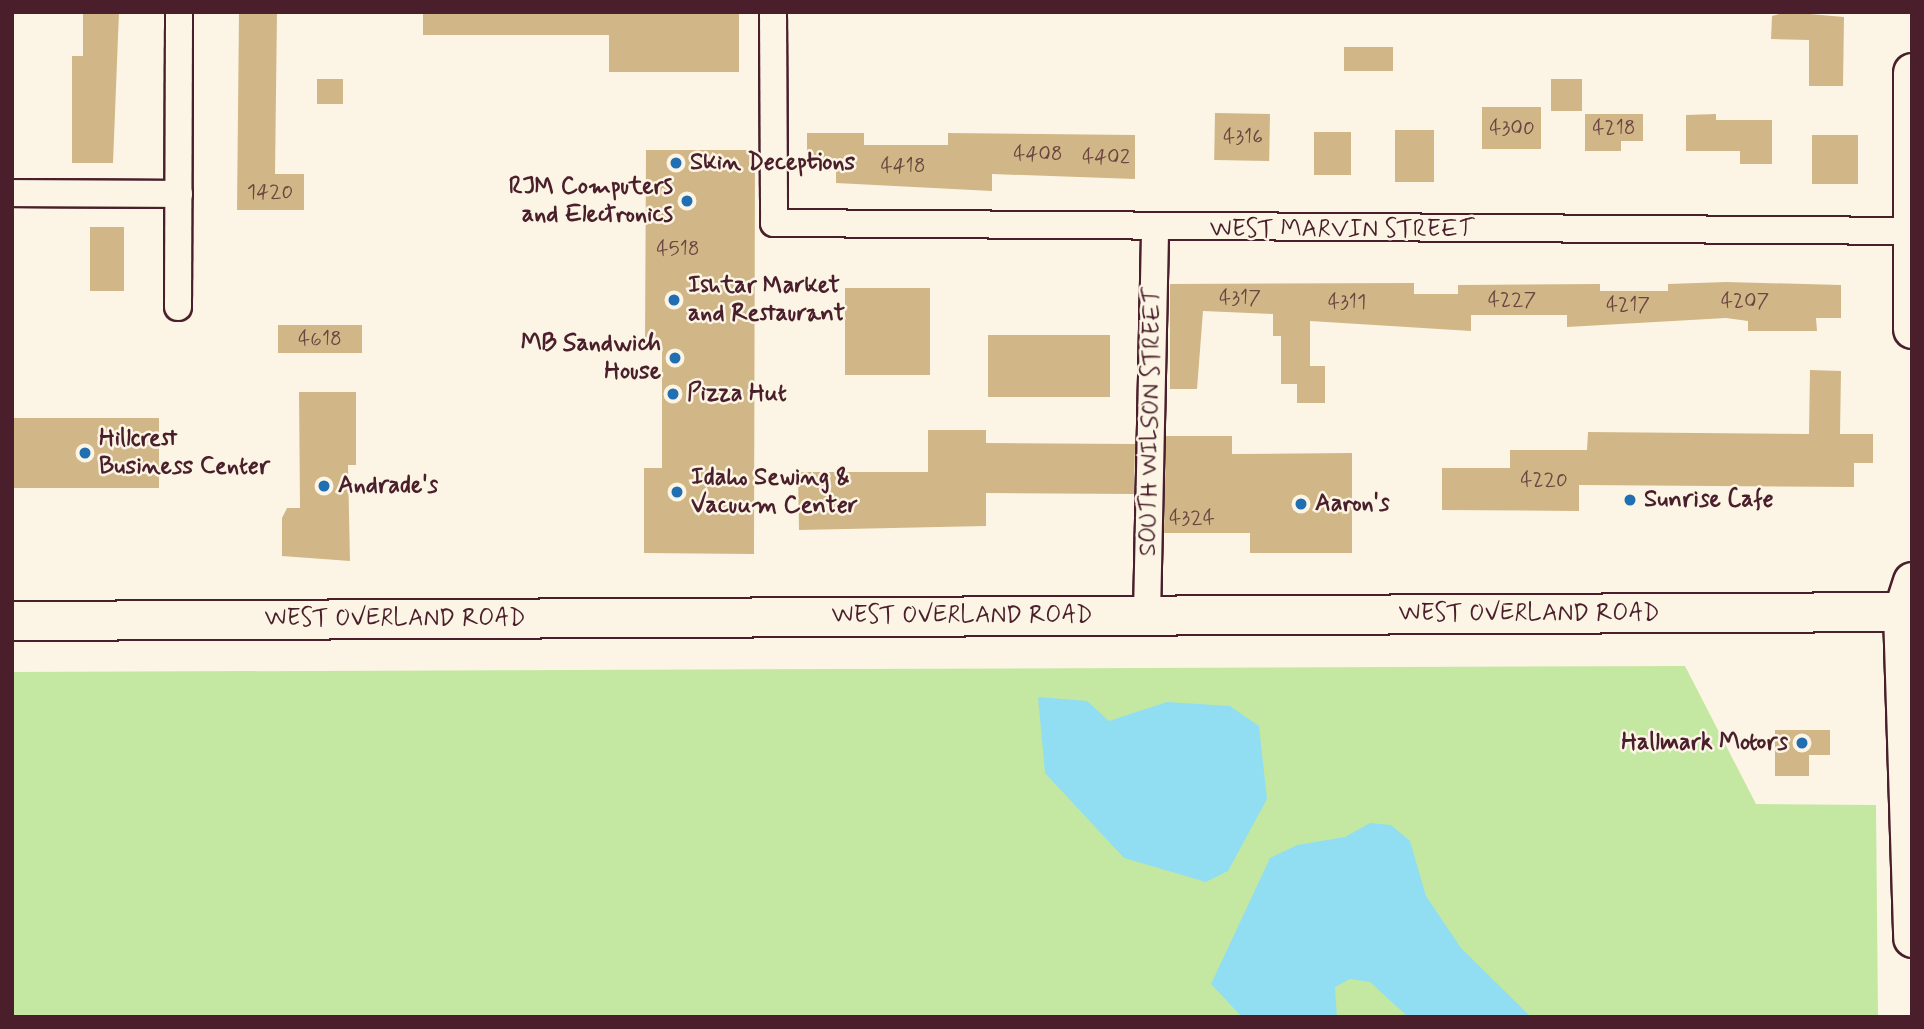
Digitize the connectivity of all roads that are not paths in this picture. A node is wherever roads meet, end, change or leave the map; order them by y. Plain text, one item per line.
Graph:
1 (179, 12) edge
2 (773, 12) edge
3 (1912, 72) edge
4 (12, 193) edge
5 (179, 194) junction
6 (1156, 230) junction
7 (1910, 231) junction
8 (178, 307) dead end
9 (1912, 329) edge
10 (1908, 602) edge
11 (1147, 615) junction
12 (12, 621) edge
13 (1912, 938) edge

1 - 5 street
2 - 6 street, WEST MARVIN STREET
3 - 7 street
4 - 5 street
5 - 8 street
6 - 7 street, WEST MARVIN STREET
6 - 11 street, SOUTH WILSON STREET
7 - 9 street
10 - 11 main road, WEST OVERLAND ROAD
10 - 13 street
11 - 12 main road, WEST OVERLAND ROAD

